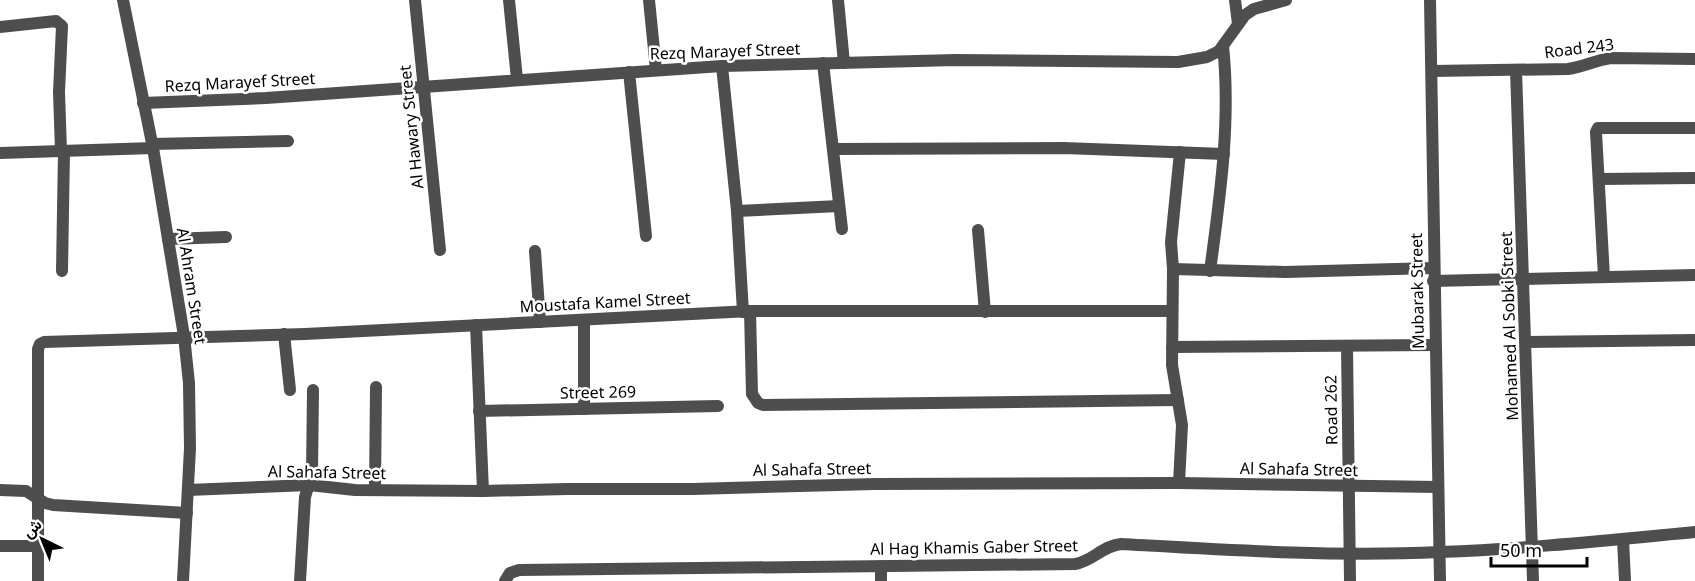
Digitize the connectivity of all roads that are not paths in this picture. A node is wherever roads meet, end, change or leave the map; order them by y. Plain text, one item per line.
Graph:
1 (123, 0) edge
2 (415, 0) edge
3 (509, 0) edge
4 (650, 0) edge
5 (838, 0) edge
6 (1235, 0) edge
7 (1286, 0) edge
8 (1430, 0) edge
9 (1238, 24) junction
10 (0, 27) edge
11 (1223, 46) junction
12 (1695, 59) edge
13 (823, 63) junction
14 (844, 63) junction
15 (722, 66) junction
16 (656, 70) junction
17 (1516, 70) junction
18 (1432, 71) junction
19 (629, 72) junction
20 (517, 79) junction
21 (423, 86) junction
22 (143, 103) junction
23 (1695, 128) edge
24 (288, 141) dead end
25 (152, 146) junction
26 (833, 149) junction
27 (63, 151) junction
28 (1180, 152) junction
29 (0, 153) edge
30 (1224, 154) junction
31 (1695, 178) edge
32 (1599, 179) junction
33 (839, 206) junction
34 (737, 211) junction
35 (842, 229) dead end
36 (978, 230) dead end
37 (646, 236) dead end
38 (226, 237) dead end
39 (168, 239) junction
40 (440, 250) dead end
41 (535, 251) dead end
42 (1433, 267) junction
43 (1173, 269) junction
44 (62, 271) dead end
45 (1210, 271) junction
46 (1695, 275) edge
47 (1604, 277) junction
48 (1524, 279) junction
49 (1434, 281) junction
50 (1172, 311) junction
51 (747, 312) junction
52 (985, 312) junction
53 (584, 320) junction
54 (540, 322) junction
55 (476, 325) junction
56 (284, 334) junction
57 (184, 336) junction
58 (1695, 340) edge
59 (1526, 342) junction
60 (1435, 345) junction
61 (1347, 346) junction
62 (1172, 347) junction
63 (376, 387) dead end
64 (290, 390) dead end
65 (313, 390) dead end
66 (1178, 400) junction
67 (718, 406) dead end
68 (584, 409) junction
69 (479, 411) junction
70 (1179, 483) junction
71 (309, 485) junction
72 (1349, 486) junction
73 (1438, 486) junction
74 (0, 490) edge
75 (188, 490) junction
76 (375, 490) junction
77 (483, 491) junction
78 (39, 500) junction
79 (187, 513) junction
80 (1695, 532) edge
81 (1623, 539) junction
82 (0, 546) edge
83 (39, 546) junction
84 (1532, 547) junction
85 (1440, 552) junction
86 (1350, 554) junction
87 (881, 566) junction
88 (38, 581) edge
89 (183, 581) edge
90 (300, 581) edge
91 (505, 581) edge
92 (881, 581) edge
93 (1350, 581) edge
94 (1440, 581) edge
95 (1533, 581) edge
96 (1624, 581) edge

1 - 22 street, Al Ahram Street
2 - 21 street, Al Hawary Street
3 - 20 street
4 - 16 street
5 - 14 street
6 - 9 street
7 - 9 street, Rezq Marayef Street
8 - 18 street, Mubarak Street
9 - 11 street, Rezq Marayef Street
10 - 27 street
11 - 14 street, Rezq Marayef Street
11 - 30 street
12 - 17 street, Road 243
13 - 14 street, Rezq Marayef Street
13 - 15 street, Rezq Marayef Street
13 - 26 street
15 - 16 street, Rezq Marayef Street
15 - 34 street
16 - 19 street, Rezq Marayef Street
17 - 18 street, Road 243
17 - 48 street, Mohamed Al Sobki Street
18 - 42 street, Mubarak Street
19 - 20 street, Rezq Marayef Street
19 - 37 street
20 - 21 street, Rezq Marayef Street
21 - 22 street, Rezq Marayef Street
21 - 40 street, Al Hawary Street
22 - 25 street, Al Ahram Street
23 - 32 street
24 - 25 street
25 - 27 street
25 - 39 street, Al Ahram Street
26 - 28 street
26 - 33 street
27 - 29 street
27 - 44 street
28 - 30 street
28 - 43 street
30 - 45 street
31 - 32 street
32 - 47 street
33 - 34 street
33 - 35 street
34 - 51 street
36 - 52 street
38 - 39 street
39 - 57 street, Al Ahram Street
41 - 54 street
42 - 45 street
42 - 49 street, Mubarak Street
43 - 45 street
43 - 50 street
46 - 47 street
47 - 48 street
48 - 49 street
48 - 59 street, Mohamed Al Sobki Street
49 - 60 street, Mubarak Street
50 - 52 street, Moustafa Kamel Street
50 - 62 street
51 - 52 street, Moustafa Kamel Street
51 - 53 street, Moustafa Kamel Street
51 - 66 street
53 - 54 street, Moustafa Kamel Street
53 - 68 street
54 - 55 street, Moustafa Kamel Street
55 - 56 street, Moustafa Kamel Street
55 - 69 street
56 - 57 street, Moustafa Kamel Street
56 - 64 street
57 - 75 street, Al Ahram Street
57 - 78 street, Moustafa Kamel Street
58 - 59 street
59 - 84 street, Mohamed Al Sobki Street
60 - 61 street
60 - 73 street, Mubarak Street
61 - 62 street
61 - 72 street, Road 262
62 - 66 street
63 - 76 street
65 - 71 street
66 - 70 street
67 - 68 street, Street 269
68 - 69 street, Street 269
69 - 77 street
70 - 72 street, Al Sahafa Street
70 - 77 street, Al Sahafa Street
71 - 75 street, Al Sahafa Street
71 - 76 street, Al Sahafa Street
71 - 90 street
72 - 73 street, Al Sahafa Street
72 - 86 street, Road 262
73 - 85 street, Mubarak Street
74 - 78 street
75 - 79 street, Al Ahram Street
76 - 77 street, Al Sahafa Street
78 - 79 street
78 - 83 street
79 - 89 street, Al Ahram Street
80 - 81 street, Al Hag Khamis Gaber Street
81 - 84 street, Al Hag Khamis Gaber Street
81 - 96 street
82 - 83 street
83 - 88 street
84 - 85 street, Al Hag Khamis Gaber Street
84 - 95 street, Mohamed Al Sobki Street
85 - 86 street, Al Hag Khamis Gaber Street
85 - 94 street, Mubarak Street
86 - 87 street, Al Hag Khamis Gaber Street
86 - 93 street, Road 262
87 - 91 street, Al Hag Khamis Gaber Street
87 - 92 street

